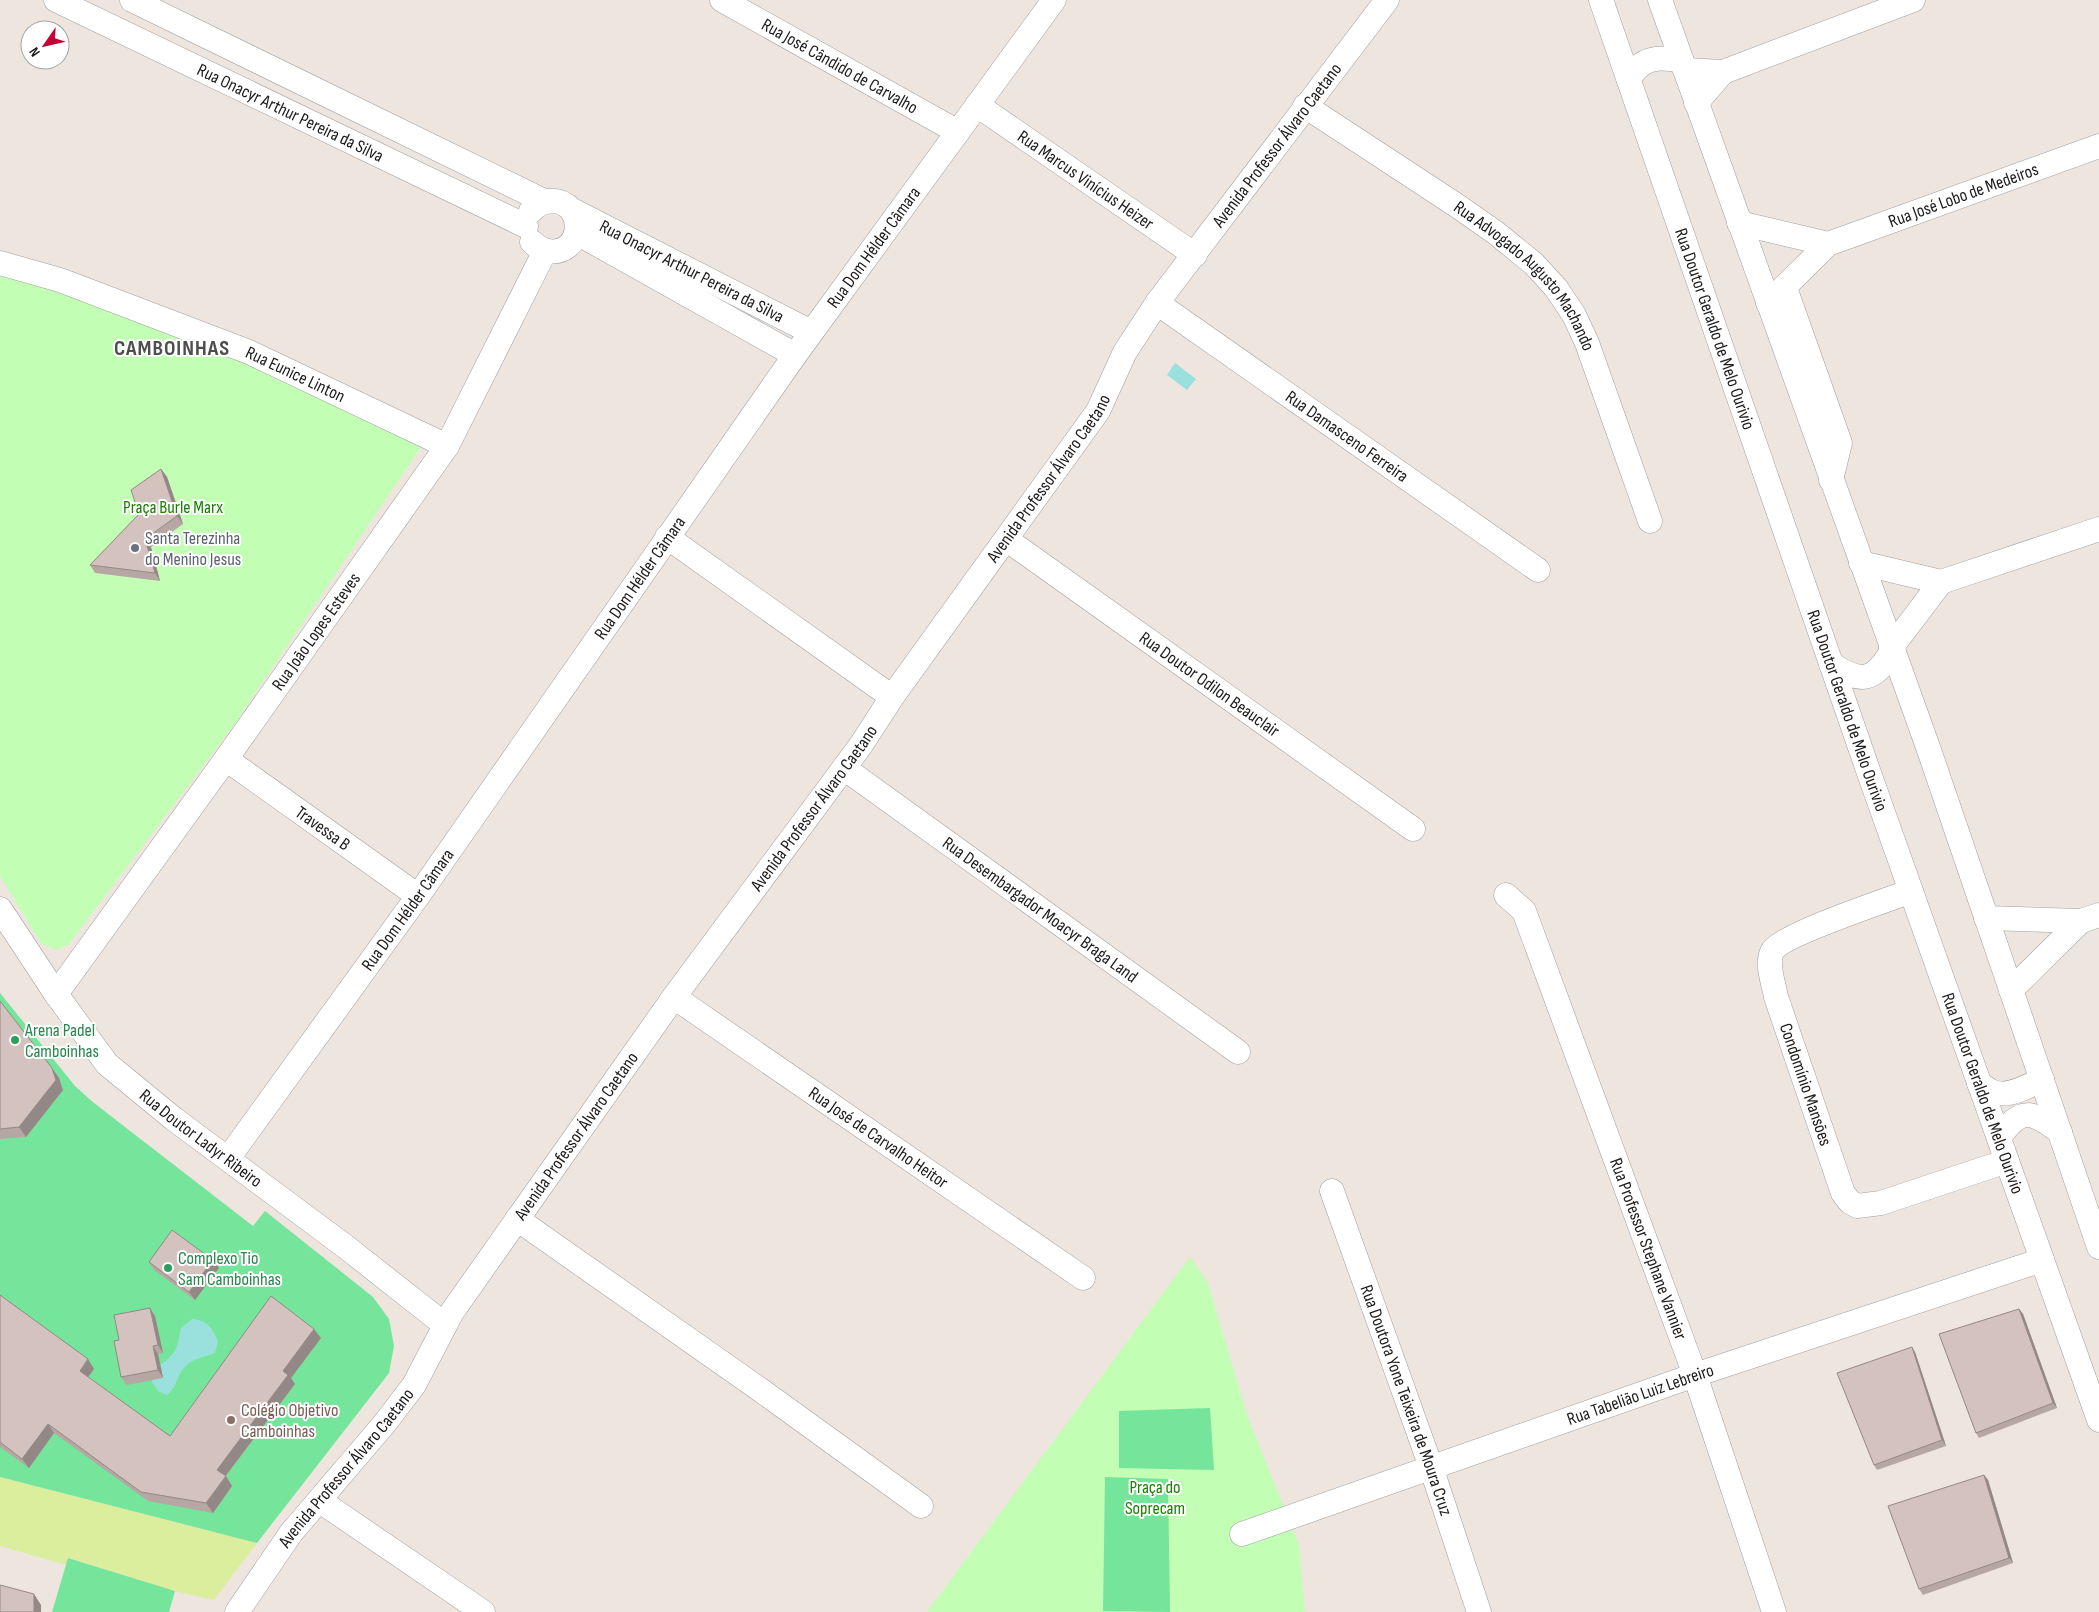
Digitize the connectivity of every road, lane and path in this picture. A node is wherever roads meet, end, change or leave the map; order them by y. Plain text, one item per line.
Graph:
1 (56, 0) edge
2 (132, 0) edge
3 (725, 0) edge
4 (1054, 0) edge
5 (1386, 0) edge
6 (1601, 0) edge
7 (1660, 0) edge
8 (1913, 0) edge
9 (1683, 65) junction
10 (1723, 72) junction
11 (1629, 80) junction
12 (1696, 103) junction
13 (977, 105) junction
14 (1305, 106) junction
15 (958, 132) junction
16 (2099, 146) edge
17 (544, 202) junction
18 (574, 222) junction
19 (1739, 223) junction
20 (526, 226) junction
21 (1828, 244) junction
22 (545, 251) junction
23 (1194, 256) junction
24 (0, 263) edge
25 (1786, 288) junction
26 (1157, 303) junction
27 (1768, 303) junction
28 (811, 332) junction
29 (795, 354) junction
30 (447, 446) junction
31 (1831, 480) junction
32 (1650, 521) dead end
33 (2099, 529) edge
34 (667, 537) junction
35 (1006, 539) junction
36 (1861, 563) junction
37 (1538, 570) dead end
38 (1941, 582) junction
39 (1892, 649) junction
40 (1831, 664) junction
41 (892, 697) junction
42 (226, 759) junction
43 (844, 768) junction
44 (1413, 829) dead end
45 (1911, 891) junction
46 (1506, 895) dead end
47 (418, 896) junction
48 (0, 909) edge
49 (1986, 918) junction
50 (2090, 918) edge
51 (2011, 990) junction
52 (56, 994) junction
53 (674, 997) junction
54 (1238, 1052) dead end
55 (2042, 1079) junction
56 (1979, 1083) junction
57 (2060, 1132) junction
58 (1999, 1138) junction
59 (229, 1157) junction
60 (2007, 1160) junction
61 (1332, 1191) dead end
62 (517, 1219) junction
63 (2099, 1247) edge
64 (2042, 1260) junction
65 (1083, 1278) dead end
66 (445, 1325) junction
67 (1695, 1375) junction
68 (2099, 1420) edge
69 (1431, 1468) junction
70 (320, 1501) junction
71 (921, 1506) dead end
72 (1242, 1534) dead end
73 (237, 1612) edge
74 (483, 1612) edge
75 (1479, 1612) edge
76 (1774, 1612) edge

1 - 20 street, Rua Onacyr Arthur Pereira da Silva
2 - 17 street, Rua Onacyr Arthur Pereira da Silva
3 - 15 street, Rua José Cândido de Carvalho
4 - 13 street, Rua Dom Hélder Câmara
5 - 14 street, Avenida Professor Álvaro Caetano
6 - 11 street, Rua Doutor Geraldo de Melo Ourivio
7 - 9 street
8 - 10 street
9 - 10 street
9 - 11 street
9 - 12 street
10 - 12 street
11 - 40 street, Rua Doutor Geraldo de Melo Ourivio
12 - 19 street
13 - 15 street, Rua Dom Hélder Câmara
13 - 23 street, Rua Marcus Vinícius Heizer
14 - 23 street, Avenida Professor Álvaro Caetano
14 - 32 street, Rua Advogado Augusto Machando
15 - 28 street, Rua Dom Hélder Câmara
16 - 21 street, Rua José Lobo de Medeiros
17 - 18 street
17 - 20 street
18 - 22 street
18 - 28 street, Rua Onacyr Arthur Pereira da Silva
18 - 29 street, Rua Onacyr Arthur Pereira da Silva
19 - 21 street
19 - 27 street
20 - 22 street
21 - 25 street, Rua José Lobo de Medeiros
22 - 30 street, Rua João Lopes Esteves
23 - 26 street, Avenida Professor Álvaro Caetano
24 - 30 street, Rua Eunice Linton
25 - 27 street, Rua José Lobo de Medeiros
25 - 31 street
26 - 35 street, Avenida Professor Álvaro Caetano
26 - 37 street, Rua Damasceno Ferreira
27 - 31 street
28 - 29 street, Rua Dom Hélder Câmara
29 - 34 street, Rua Dom Hélder Câmara
30 - 42 street, Rua João Lopes Esteves
31 - 36 street
33 - 38 street
34 - 41 street
34 - 47 street, Rua Dom Hélder Câmara
35 - 41 street, Avenida Professor Álvaro Caetano
35 - 44 street, Rua Doutor Odilon Beauclair
36 - 38 street
36 - 39 street
38 - 39 street
39 - 40 street
39 - 49 street
40 - 45 street, Rua Doutor Geraldo de Melo Ourivio
41 - 43 street, Avenida Professor Álvaro Caetano
42 - 47 street, Travessa B
42 - 52 street, Rua João Lopes Esteves
43 - 53 street, Avenida Professor Álvaro Caetano
43 - 54 street, Rua Desembargador Moacyr Braga Land
45 - 56 street, Rua Doutor Geraldo de Melo Ourivio
45 - 60 street, Condomínio Mansões
46 - 67 street, Rua Professor Stephane Vannier
47 - 59 street, Rua Dom Hélder Câmara
48 - 52 street, Rua Doutor Ladyr Ribeiro
49 - 50 street
49 - 51 street
50 - 51 street
51 - 55 street
52 - 59 street, Rua Doutor Ladyr Ribeiro
53 - 62 street, Avenida Professor Álvaro Caetano
53 - 65 street, Rua José de Carvalho Heitor
55 - 56 street
55 - 57 street
56 - 58 street, Rua Doutor Geraldo de Melo Ourivio
57 - 58 street
57 - 63 street
58 - 60 street, Rua Doutor Geraldo de Melo Ourivio
59 - 66 street, Rua Doutor Ladyr Ribeiro
60 - 64 street, Rua Doutor Geraldo de Melo Ourivio
61 - 69 street, Rua Doutora Yone Teixeira de Moura Cruz
62 - 66 street, Avenida Professor Álvaro Caetano
62 - 71 street
64 - 67 street, Rua Tabelião Luiz Lebreiro
64 - 68 street, Rua Doutor Geraldo de Melo Ourivio
66 - 70 street, Avenida Professor Álvaro Caetano
67 - 69 street, Rua Tabelião Luiz Lebreiro
67 - 76 street, Rua Professor Stephane Vannier
69 - 72 street, Rua Tabelião Luiz Lebreiro
69 - 75 street, Rua Doutora Yone Teixeira de Moura Cruz
70 - 73 street, Avenida Professor Álvaro Caetano
70 - 74 street

